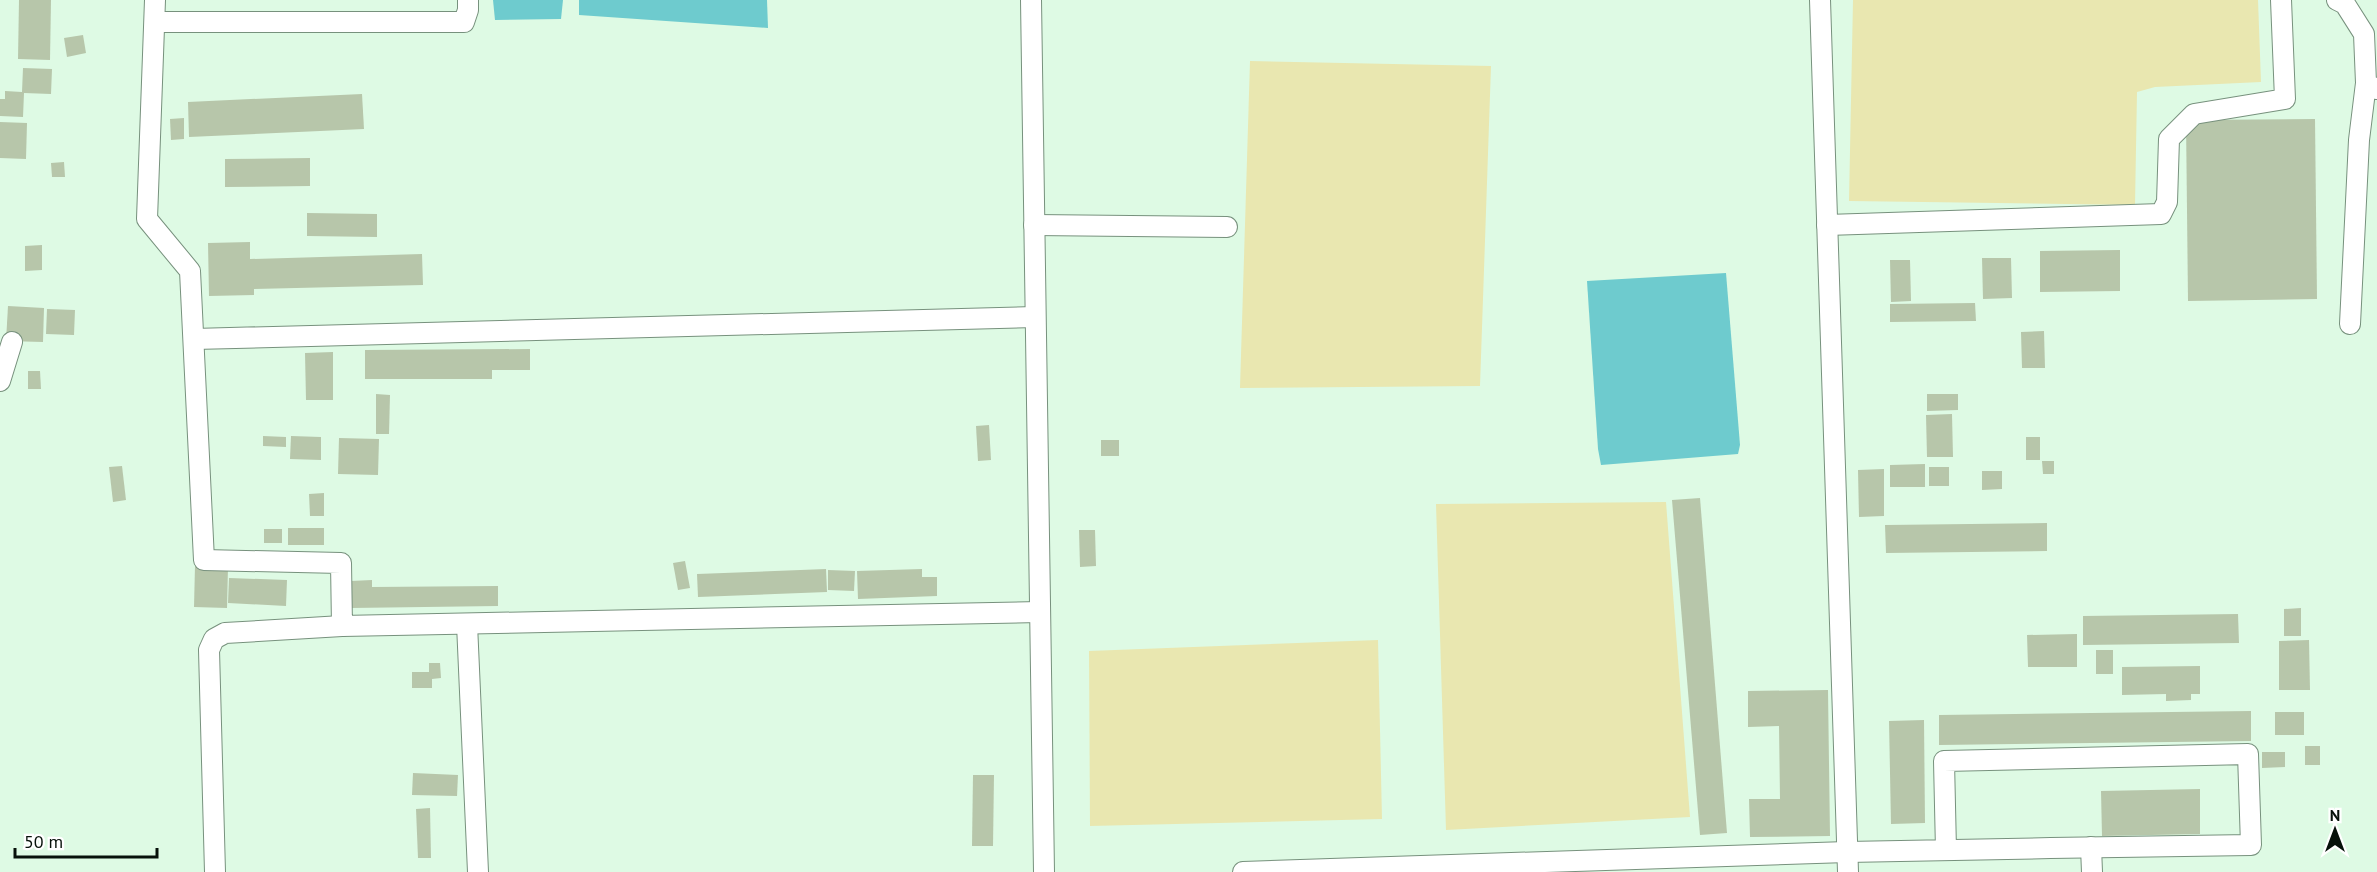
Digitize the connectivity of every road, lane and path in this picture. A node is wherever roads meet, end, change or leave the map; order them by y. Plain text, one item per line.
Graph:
1 (155, 0) edge
2 (468, 0) edge
3 (1031, 0) edge
4 (1820, 0) edge
5 (2281, 0) edge
6 (2337, 0) edge
7 (155, 22) junction
8 (2371, 86) edge
9 (1034, 225) junction
10 (1827, 225) junction
11 (1227, 227) dead end
12 (1035, 317) junction
13 (2350, 324) dead end
14 (194, 339) junction
15 (12, 342) dead end
16 (0, 381) edge
17 (1040, 612) junction
18 (467, 624) junction
19 (342, 626) junction
20 (2091, 847) junction
21 (1946, 850) junction
22 (1847, 852) junction
23 (216, 872) edge
24 (478, 872) edge
25 (1044, 872) edge
26 (1243, 872) edge
27 (1848, 872) edge
28 (2092, 872) edge

1 - 7 street
2 - 7 street
3 - 9 street
4 - 10 street
5 - 10 street
6 - 8 street
7 - 14 street
8 - 13 street
9 - 11 street
9 - 12 street
10 - 22 street
12 - 14 street
12 - 17 street
14 - 19 street
15 - 16 street
17 - 18 street
17 - 25 street
18 - 19 street
18 - 24 street
19 - 23 street
20 - 21 street
20 - 21 street
20 - 28 street
21 - 22 street
22 - 26 street
22 - 27 street

